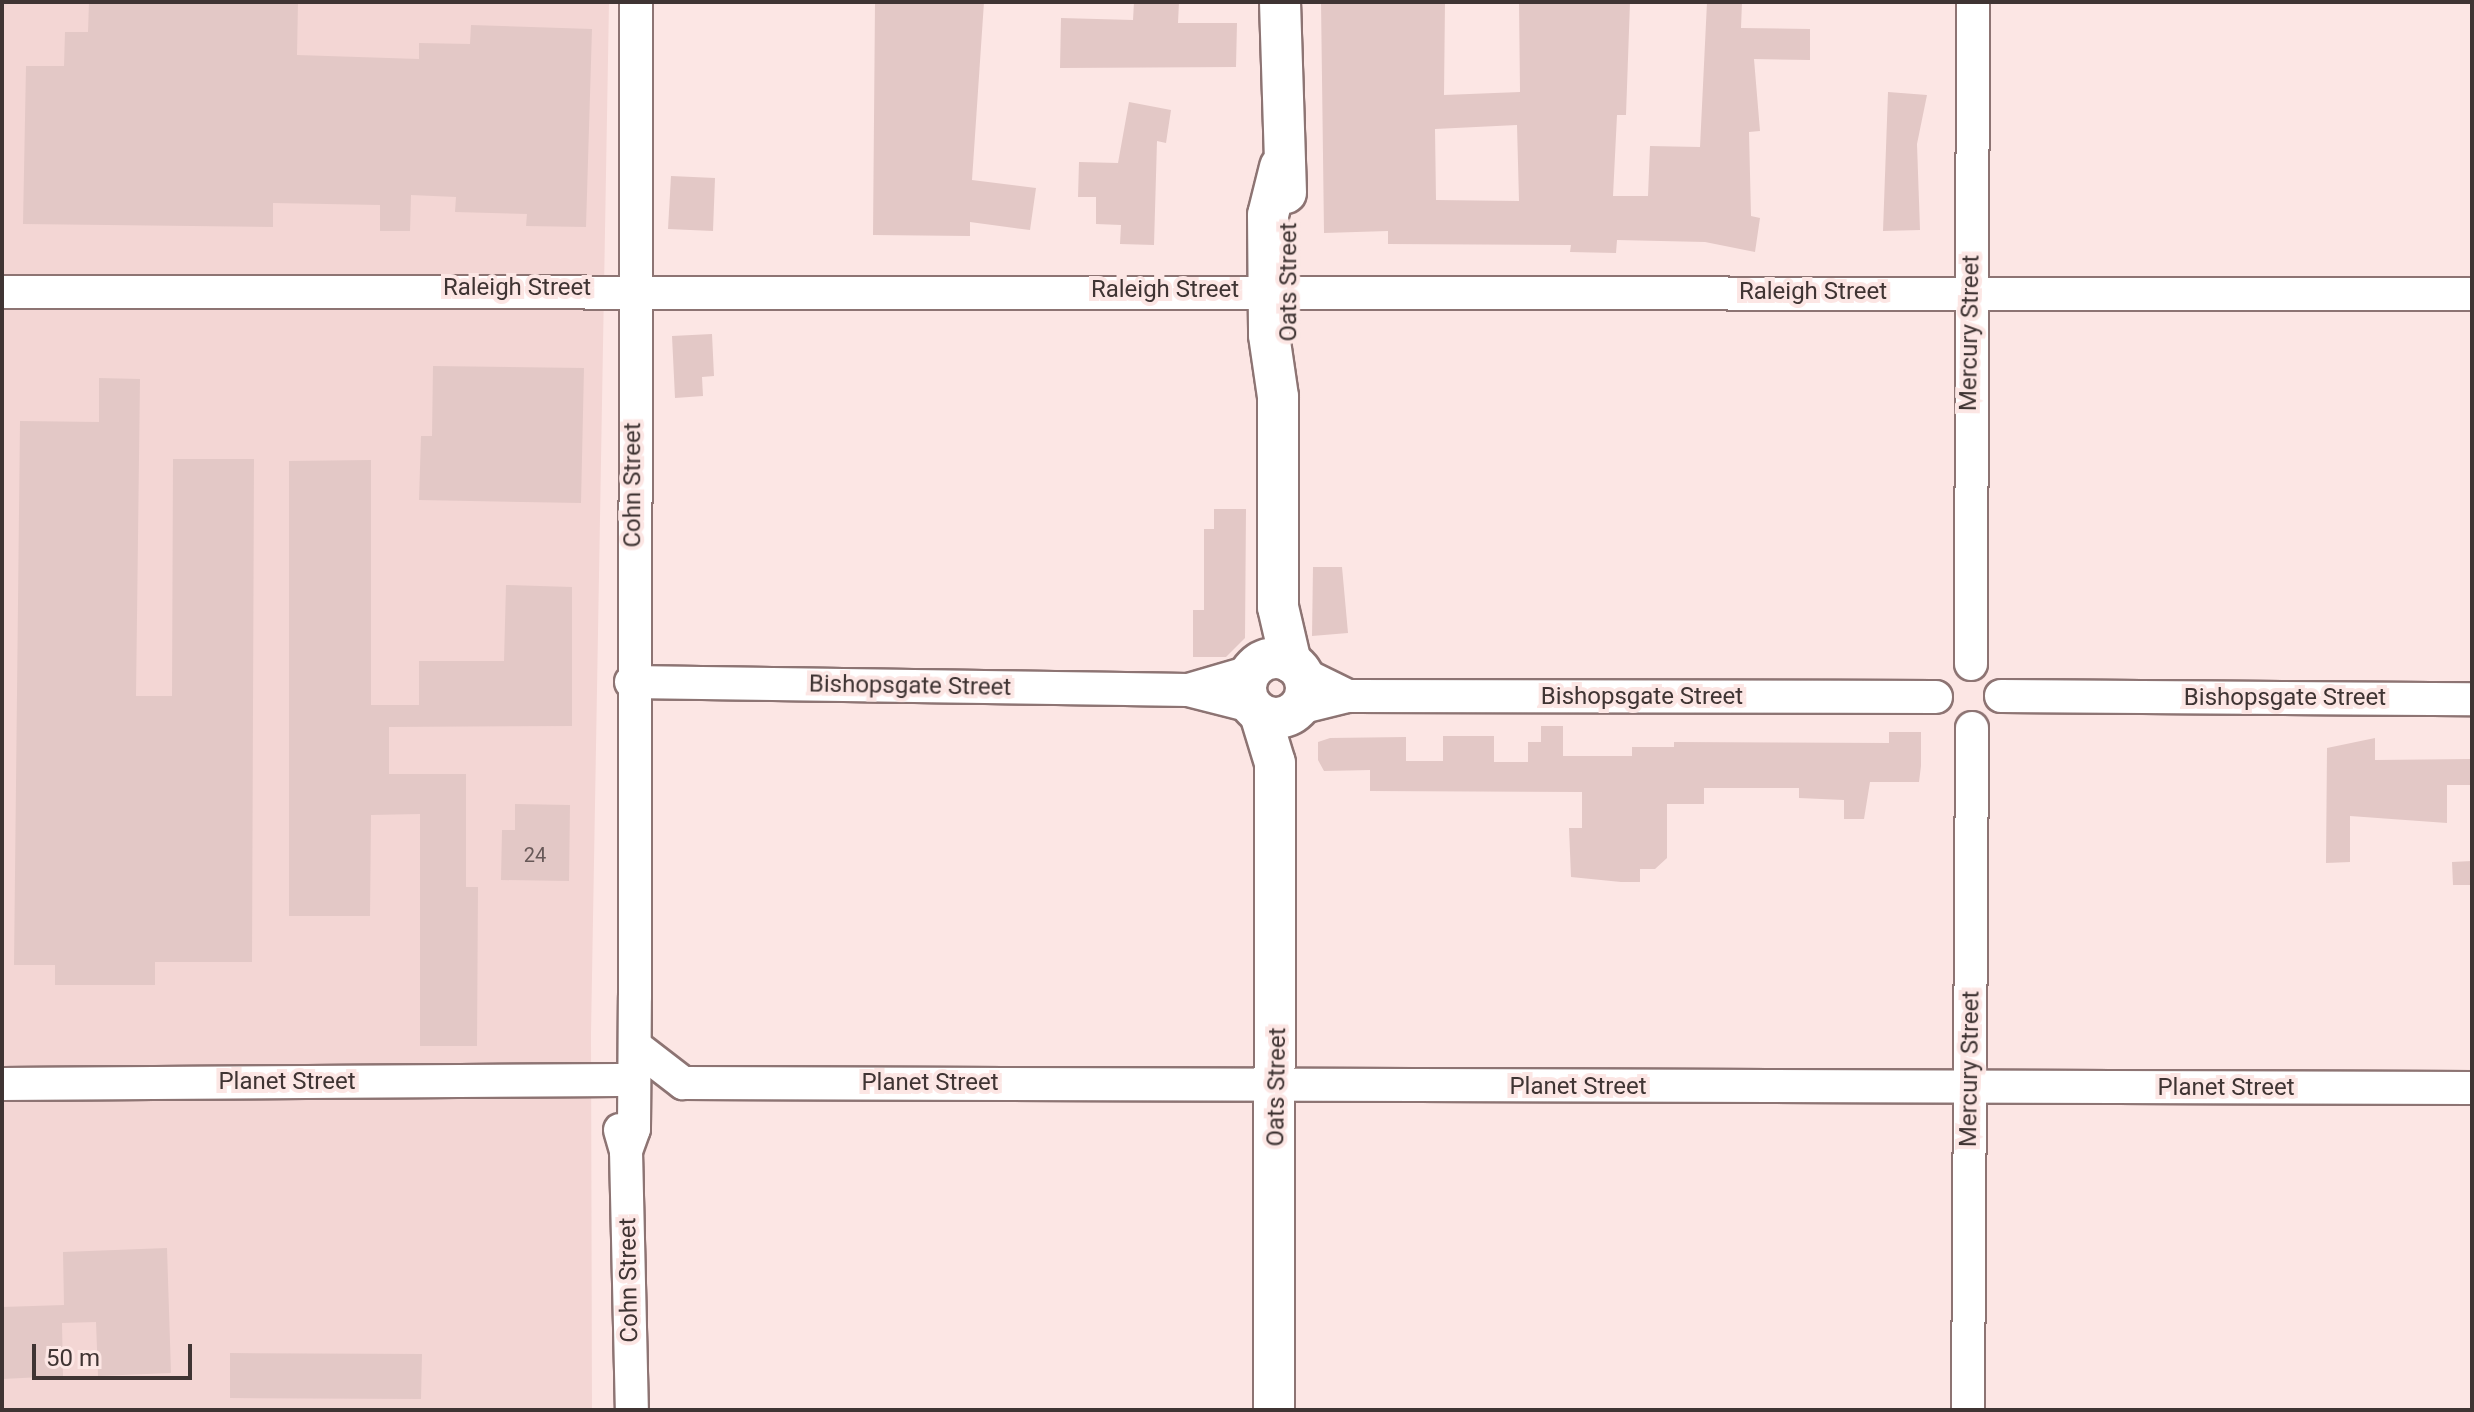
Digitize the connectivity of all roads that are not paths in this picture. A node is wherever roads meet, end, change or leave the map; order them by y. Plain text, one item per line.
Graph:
1 (636, 2) edge
2 (1280, 2) edge
3 (1973, 2) edge
4 (634, 288) junction
5 (1279, 290) junction
6 (2, 292) edge
7 (1971, 293) junction
8 (2472, 294) edge
9 (1971, 664) junction
10 (631, 682) junction
11 (1276, 689) junction
12 (2001, 696) junction
13 (1936, 697) junction
14 (2472, 699) edge
15 (1972, 728) junction
16 (631, 969) junction
17 (635, 1046) junction
18 (620, 1080) junction
19 (683, 1083) junction
20 (2, 1084) edge
21 (1277, 1085) junction
22 (2472, 1088) edge
23 (1970, 1089) junction
24 (630, 1140) junction
25 (632, 1410) edge
26 (1274, 1410) edge
27 (1968, 1410) edge

1 - 4 street, Cohn Street
2 - 5 main road, Oats Street
3 - 7 street, Mercury Street
4 - 5 street, Raleigh Street
4 - 6 street, Raleigh Street
4 - 10 street, Cohn Street
5 - 7 street, Raleigh Street
5 - 11 main road, Oats Street
7 - 8 street, Raleigh Street
7 - 9 street, Mercury Street
9 - 12 street
9 - 13 street
10 - 11 street, Bishopsgate Street
10 - 16 street, Cohn Street
11 - 13 street, Bishopsgate Street
11 - 21 main road, Oats Street
12 - 14 street, Bishopsgate Street
12 - 15 street
13 - 15 street
15 - 23 street, Mercury Street
16 - 17 street, Cohn Street
16 - 18 street, Cohn Street
17 - 19 street
17 - 24 street, Cohn Street
18 - 20 street, Planet Street
18 - 24 street, Cohn Street
19 - 21 street, Planet Street
19 - 24 street
21 - 23 street, Planet Street
21 - 26 main road, Oats Street
22 - 23 street, Planet Street
23 - 27 street, Mercury Street
24 - 25 street, Cohn Street

